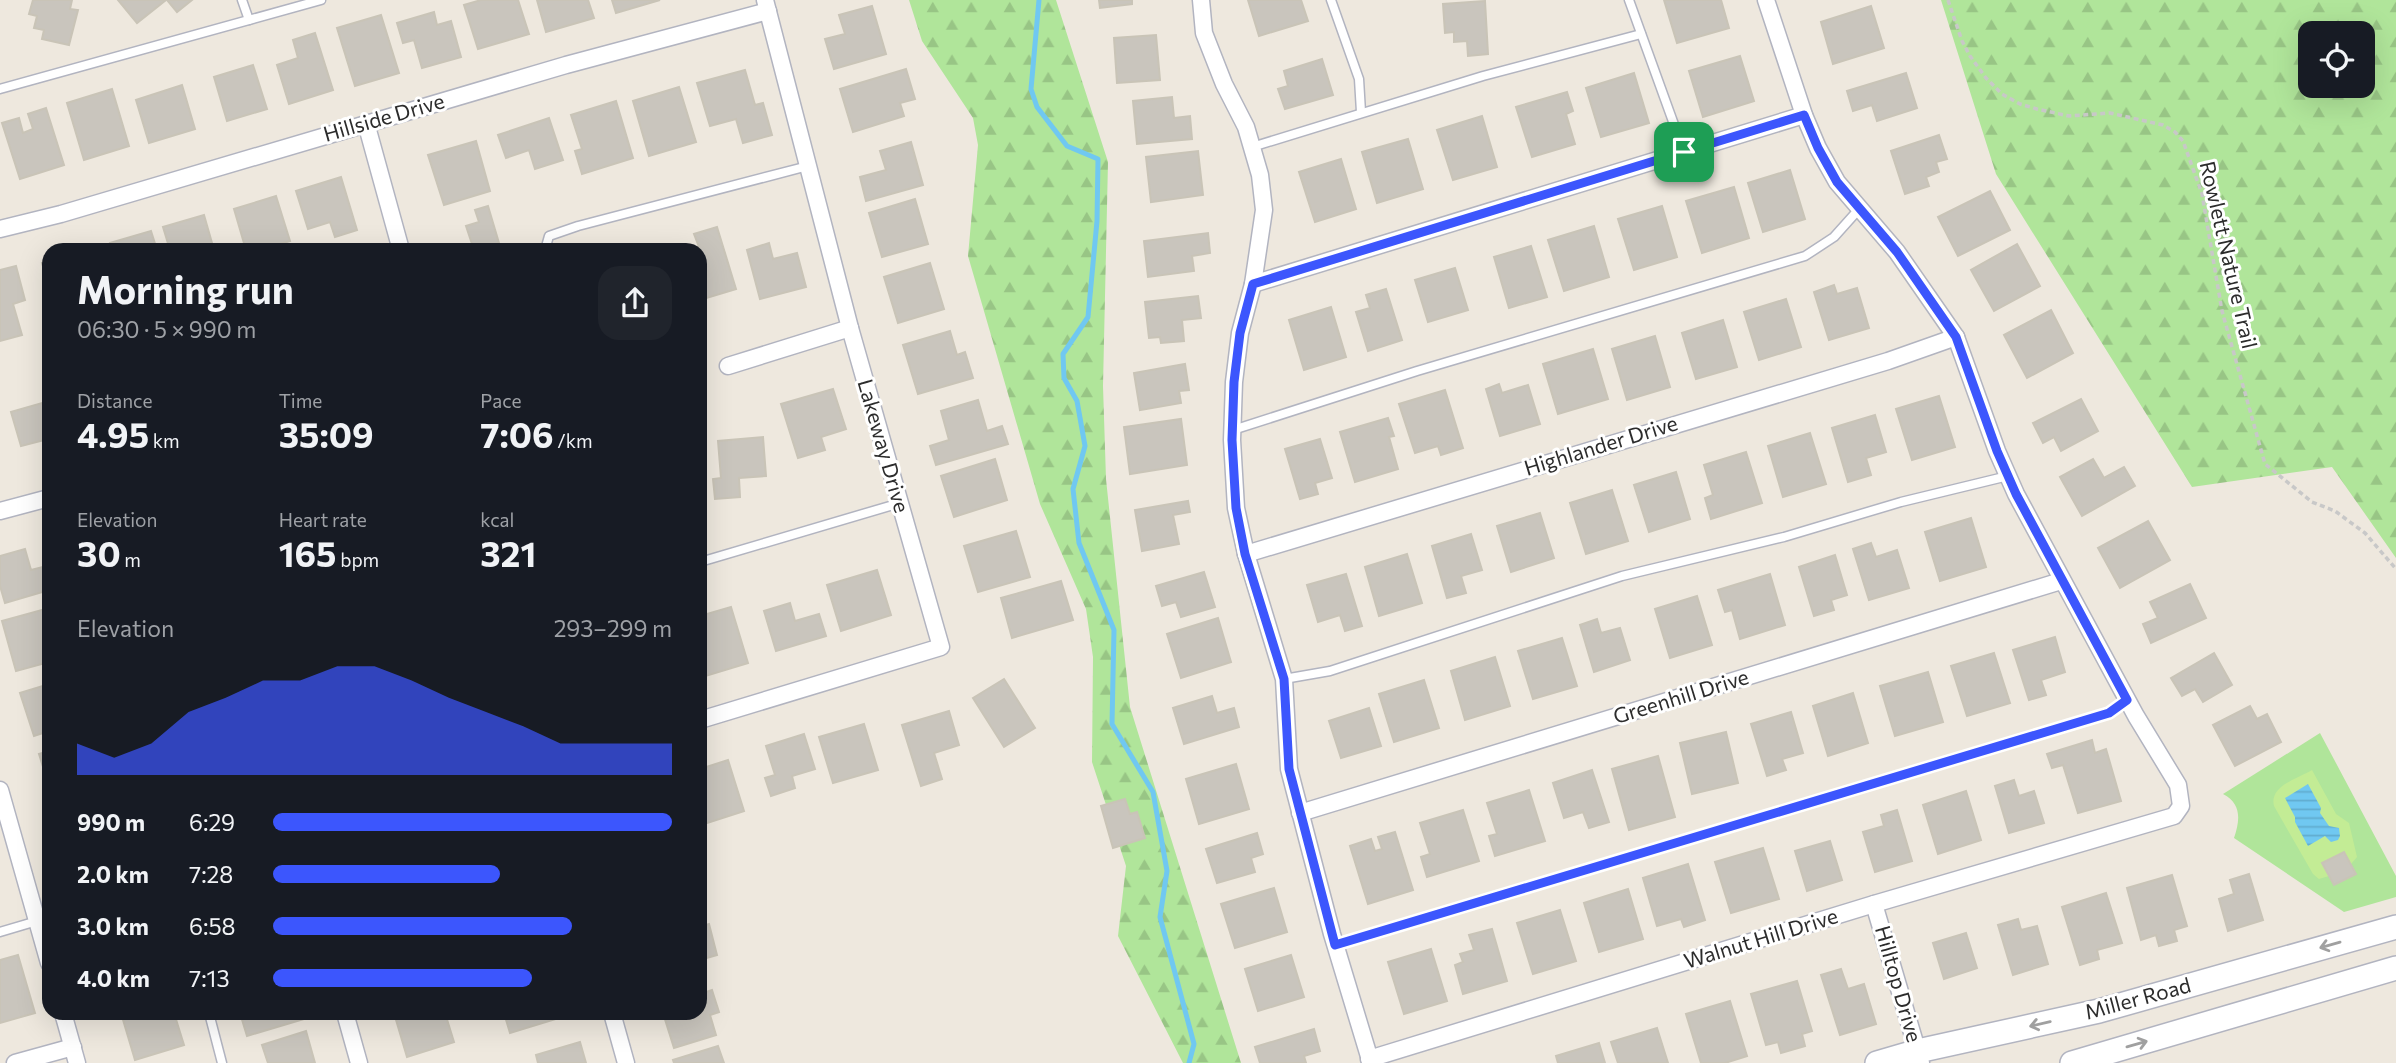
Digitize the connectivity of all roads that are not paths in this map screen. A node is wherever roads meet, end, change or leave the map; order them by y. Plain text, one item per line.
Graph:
1 (242, 0) edge
2 (321, 0) edge
3 (1201, 0) edge
4 (1331, 0) edge
5 (1629, 0) edge
6 (1766, 0) edge
7 (767, 6) edge
8 (249, 20) junction
9 (1641, 34) junction
10 (0, 89) edge
11 (1361, 112) junction
12 (1804, 115) junction
13 (366, 123) junction
14 (1252, 147) junction
15 (1684, 152) junction
16 (808, 166) junction
17 (1860, 208) junction
18 (0, 229) edge
19 (399, 243) edge
20 (547, 243) edge
21 (1253, 284) junction
22 (850, 328) junction
23 (1956, 337) junction
24 (728, 366) dead end
25 (1233, 430) junction
26 (2008, 476) junction
27 (42, 500) edge
28 (900, 503) junction
29 (0, 512) edge
30 (1245, 554) junction
31 (707, 560) edge
32 (2061, 581) junction
33 (1284, 679) junction
34 (2127, 700) junction
35 (707, 718) edge
36 (0, 790) edge
37 (1300, 813) junction
38 (1874, 904) junction
39 (37, 921) junction
40 (2396, 927) edge
41 (0, 932) edge
42 (42, 938) edge
43 (1335, 945) junction
44 (2396, 968) edge
45 (65, 1020) edge
46 (211, 1020) edge
47 (347, 1020) edge
48 (614, 1020) edge
49 (75, 1055) edge
50 (1919, 1057) edge
51 (1370, 1061) edge
52 (15, 1063) edge
53 (222, 1063) edge
54 (359, 1063) edge
55 (626, 1063) edge
56 (1877, 1063) edge
57 (2072, 1063) edge

1 - 8 lane
2 - 8 lane
3 - 14 street
4 - 11 lane
5 - 9 lane
6 - 12 street
7 - 13 street, Hillside Drive
7 - 16 street, Lakeway Drive
8 - 10 lane
9 - 11 lane
9 - 15 lane
11 - 14 lane
12 - 15 street
12 - 17 street
13 - 18 street, Hillside Drive
13 - 19 street
14 - 21 street
15 - 21 street
16 - 20 lane
16 - 22 street, Lakeway Drive
17 - 23 street
17 - 25 lane
21 - 25 street
22 - 24 street
22 - 28 street, Lakeway Drive
23 - 26 street
23 - 30 street, Highlander Drive
25 - 30 street
26 - 32 street
26 - 33 lane
27 - 29 street
28 - 31 lane
28 - 35 street, Lakeway Drive
30 - 33 street
32 - 34 street
32 - 37 street, Greenhill Drive
33 - 37 street
34 - 38 street, Walnut Hill Drive
34 - 43 lane
36 - 39 street
37 - 43 street
38 - 50 street, Hilltop Drive
38 - 51 street, Walnut Hill Drive
39 - 41 lane
39 - 42 street
40 -> 50 main road, Miller Road
43 - 51 street
57 -> 44 main road, Miller Road
45 - 49 street
46 - 53 lane
47 - 54 street
48 - 55 street
49 - 52 street
50 - 56 main road, Miller Road

